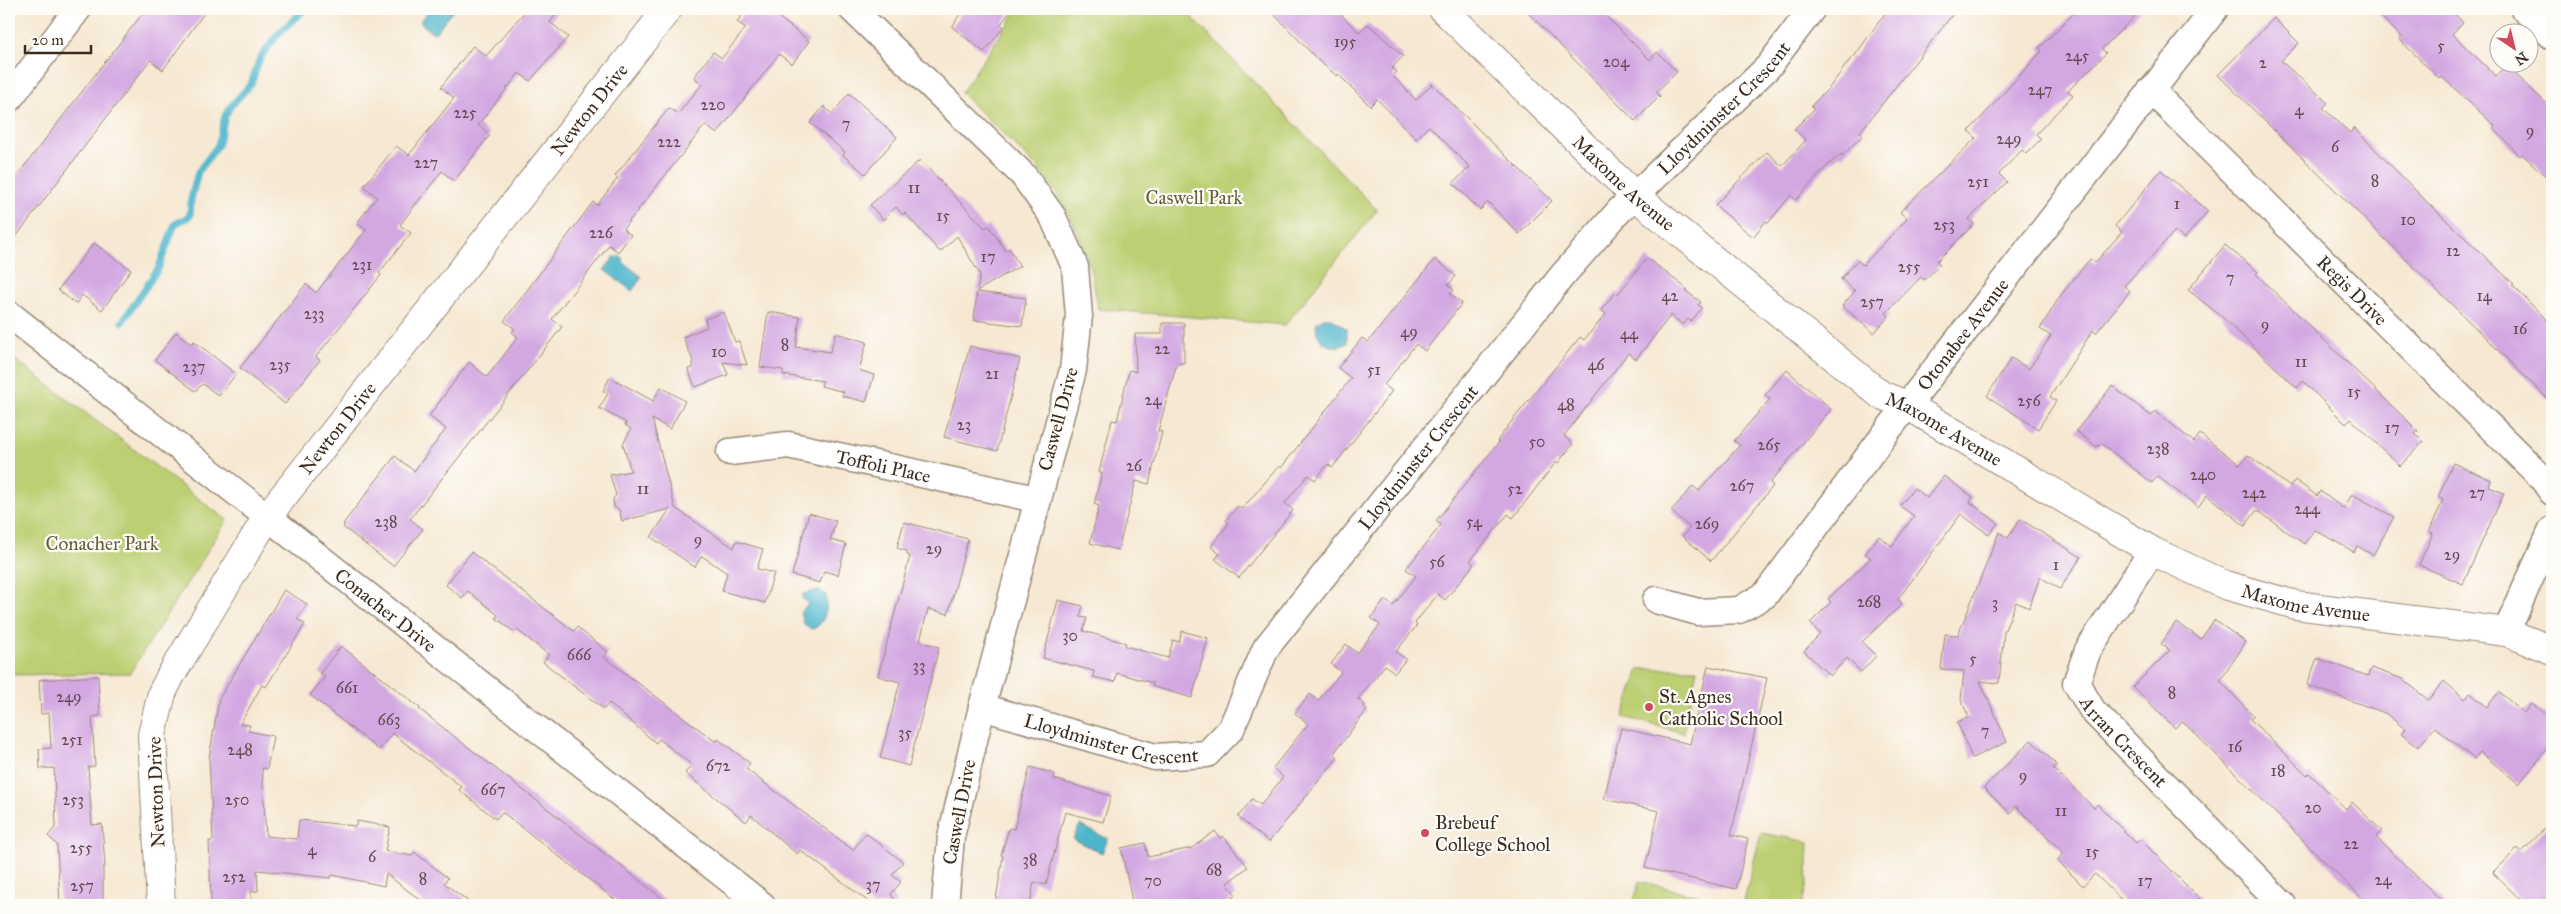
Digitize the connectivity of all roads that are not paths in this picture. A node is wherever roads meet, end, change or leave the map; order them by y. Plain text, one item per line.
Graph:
1 (78, 9) edge
2 (668, 9) edge
3 (852, 9) edge
4 (1443, 9) edge
5 (1812, 9) edge
6 (2215, 9) edge
7 (2524, 9) edge
8 (2552, 36) edge
9 (2151, 90) junction
10 (9, 99) edge
11 (1635, 196) junction
12 (9, 314) edge
13 (1907, 405) junction
14 (730, 452) dead end
15 (2552, 492) edge
16 (1036, 499) junction
17 (267, 517) junction
18 (2552, 530) edge
19 (2152, 551) junction
20 (1656, 600) dead end
21 (2506, 632) junction
22 (2552, 650) edge
23 (982, 707) junction
24 (161, 905) edge
25 (762, 905) edge
26 (945, 905) edge
27 (2283, 905) edge

1 - 10 street
2 - 17 street, Newton Drive
3 - 16 street, Caswell Drive
4 - 11 street, Maxome Avenue
5 - 11 street, Lloydminster Crescent
6 - 9 street, Otonabee Avenue
7 - 8 street
9 - 13 street, Otonabee Avenue
9 - 15 street, Regis Drive
11 - 13 street, Maxome Avenue
11 - 23 street, Lloydminster Crescent
12 - 17 street, Conacher Drive
13 - 19 street, Maxome Avenue
13 - 20 street, Otonabee Avenue
14 - 16 street, Toffoli Place
16 - 23 street, Caswell Drive
17 - 24 street, Newton Drive
17 - 25 street, Conacher Drive
18 - 21 street
19 - 21 street, Maxome Avenue
19 - 27 street, Arran Crescent
21 - 22 street, Maxome Avenue
23 - 26 street, Caswell Drive

